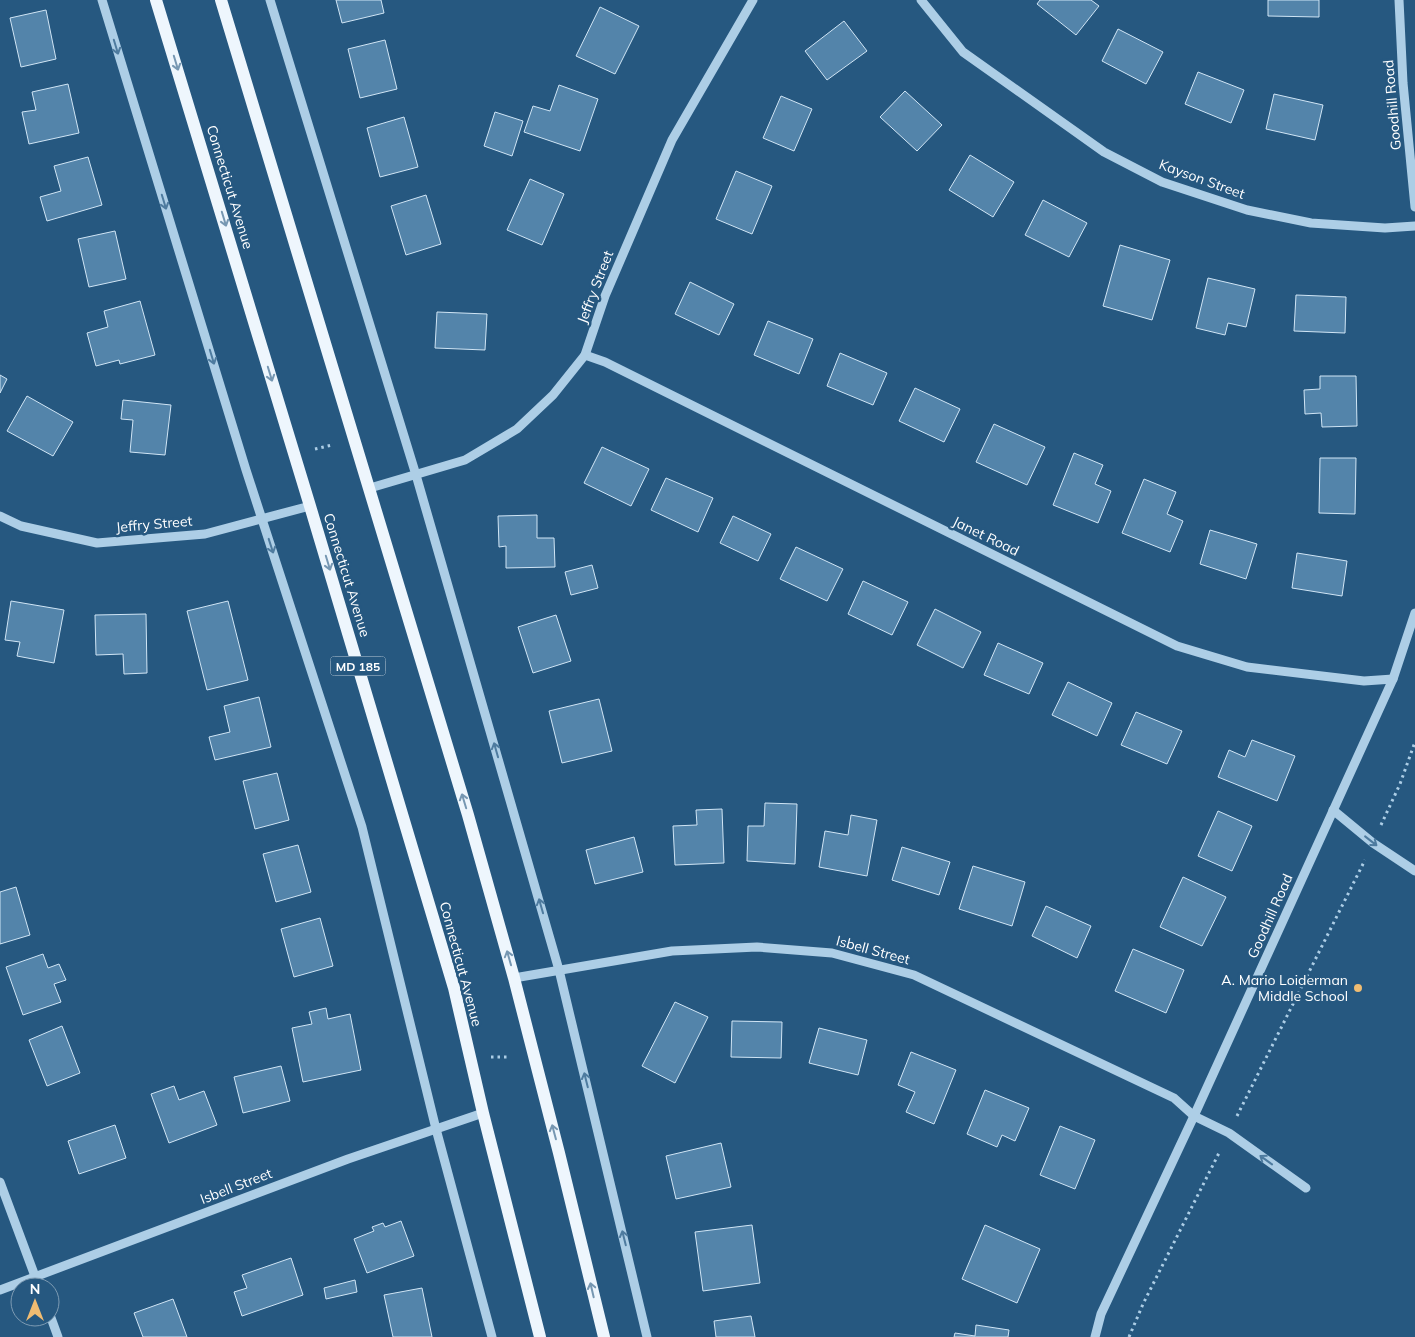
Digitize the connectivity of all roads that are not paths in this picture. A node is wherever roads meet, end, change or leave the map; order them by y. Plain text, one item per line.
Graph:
1 (102, 0) edge
2 (156, 0) edge
3 (222, 0) edge
4 (270, 0) edge
5 (753, 0) edge
6 (921, 0) edge
7 (1399, 0) edge
8 (1415, 207) edge
9 (1415, 226) edge
10 (585, 355) junction
11 (416, 475) junction
12 (370, 488) junction
13 (310, 506) junction
14 (0, 516) edge
15 (262, 518) junction
16 (1415, 613) edge
17 (1393, 679) junction
18 (1333, 810) junction
19 (1415, 871) edge
20 (559, 970) junction
21 (514, 978) junction
22 (483, 1113) junction
23 (1194, 1116) junction
24 (436, 1129) junction
25 (0, 1182) edge
26 (1306, 1188) dead end
27 (35, 1276) junction
28 (0, 1290) edge
29 (492, 1337) edge
30 (540, 1337) edge
31 (604, 1337) edge
32 (647, 1337) edge
33 (1094, 1337) edge

1 -> 15 street
2 -> 13 main road, Connecticut Avenue / MD 185
3 - 12 main road
4 - 11 street
5 - 10 street, Jeffry Street
6 - 9 street, Kayson Street
7 - 8 street, Goodhill Road
10 - 11 street, Jeffry Street
10 - 17 street, Janet Road
11 - 12 street, Jeffry Street
20 -> 11 street
21 -> 12 main road
13 - 15 street, Jeffry Street
13 -> 22 main road, Connecticut Avenue / MD 185
14 - 15 street, Jeffry Street
15 -> 24 street
16 - 17 street, Goodhill Road
17 - 18 street, Goodhill Road
18 -> 19 street
18 - 23 street, Goodhill Road
20 - 21 street, Isbell Street
20 - 23 street, Isbell Street
32 -> 20 street
31 -> 21 main road
22 - 24 street, Isbell Street
22 - 30 main road, Connecticut Avenue / MD 185
26 -> 23 street, Isbell Street
23 - 33 street, Goodhill Road
24 - 27 street, Isbell Street
24 - 29 street
25 - 27 street
27 - 28 street, Isbell Street

